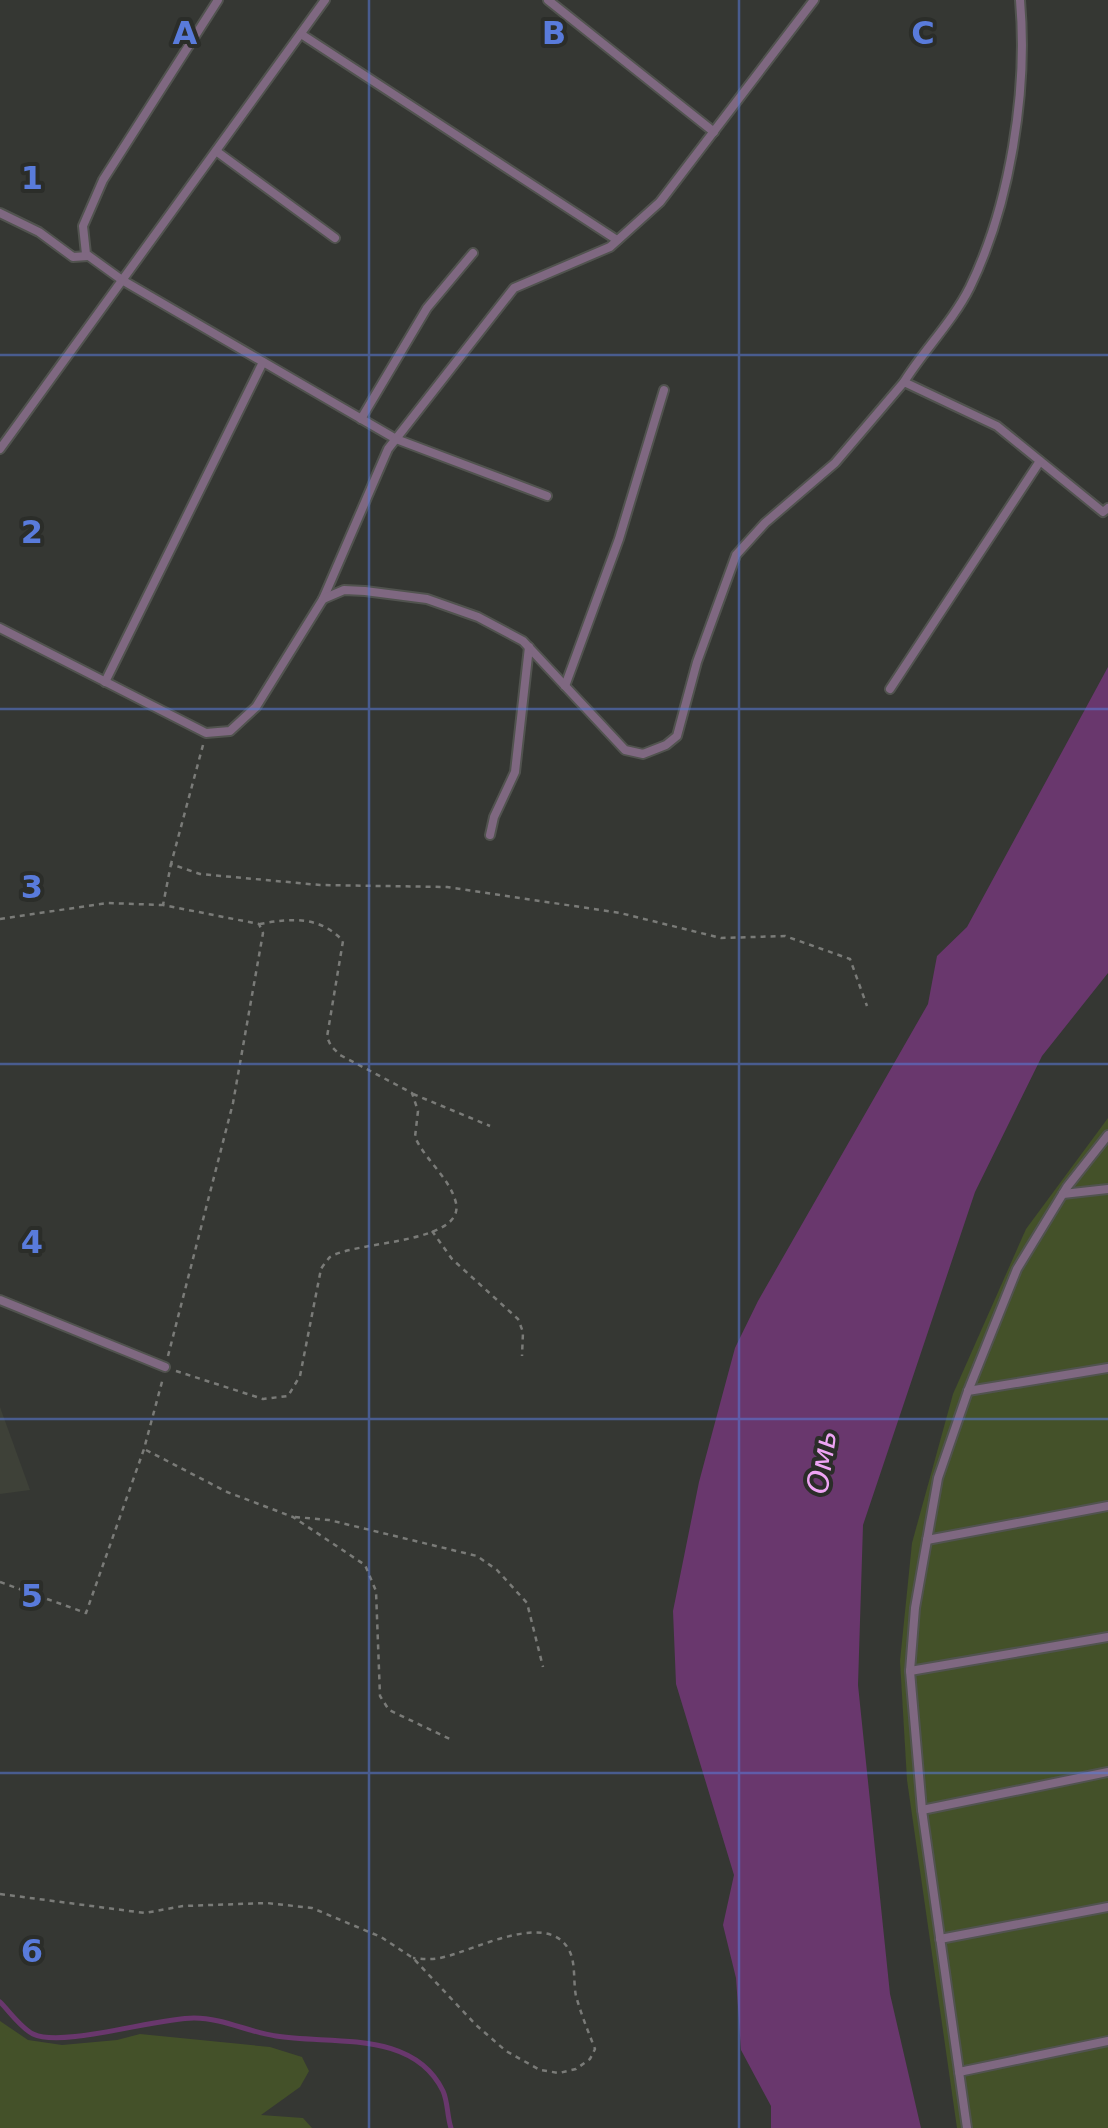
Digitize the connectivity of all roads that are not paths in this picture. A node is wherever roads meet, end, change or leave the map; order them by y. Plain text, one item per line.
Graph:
1 (218, 0) edge
2 (325, 0) edge
3 (548, 0) edge
4 (814, 0) edge
5 (1020, 0) edge
6 (301, 34) junction
7 (714, 132) junction
8 (216, 151) junction
9 (0, 213) edge
10 (335, 238) dead end
11 (617, 240) junction
12 (473, 254) dead end
13 (89, 256) junction
14 (122, 280) junction
15 (263, 362) junction
16 (904, 382) junction
17 (664, 390) dead end
18 (361, 418) junction
19 (396, 439) junction
20 (0, 449) edge
21 (1040, 461) junction
22 (547, 496) dead end
23 (1108, 508) edge
24 (323, 599) junction
25 (0, 628) edge
26 (529, 647) junction
27 (105, 682) junction
28 (565, 686) junction
29 (890, 688) dead end
30 (490, 835) dead end
31 (1108, 1135) edge
32 (1108, 1189) edge
33 (1062, 1194) junction
34 (0, 1300) edge
35 (166, 1368) road end
36 (1108, 1368) edge
37 (968, 1390) junction
38 (1108, 1506) edge
39 (927, 1540) junction
40 (1108, 1637) edge
41 (910, 1671) junction
42 (1108, 1772) edge
43 (922, 1810) junction
44 (1108, 1907) edge
45 (940, 1938) junction
46 (1108, 2041) edge
47 (958, 2072) junction
48 (967, 2128) edge

1 - 13 lane
2 - 6 lane
3 - 7 lane
4 - 7 lane
5 - 16 lane
6 - 8 lane
6 - 11 lane
7 - 11 lane
8 - 10 lane
8 - 14 lane
9 - 13 lane
11 - 19 lane
12 - 18 lane
13 - 14 lane
14 - 15 lane
14 - 20 lane
15 - 18 lane
15 - 27 lane
16 - 21 lane
16 - 28 lane
17 - 28 lane
18 - 19 lane
19 - 22 lane
19 - 24 lane
21 - 23 lane
21 - 29 lane
24 - 26 lane
24 - 27 lane
25 - 27 lane
26 - 28 lane
26 - 30 lane
31 - 33 lane
32 - 33 lane
33 - 37 lane
34 - 35 lane
36 - 37 lane
37 - 39 lane
38 - 39 lane
39 - 41 lane
40 - 41 lane
41 - 43 lane
42 - 43 lane
43 - 45 lane
44 - 45 lane
45 - 47 lane
46 - 47 lane
47 - 48 lane

